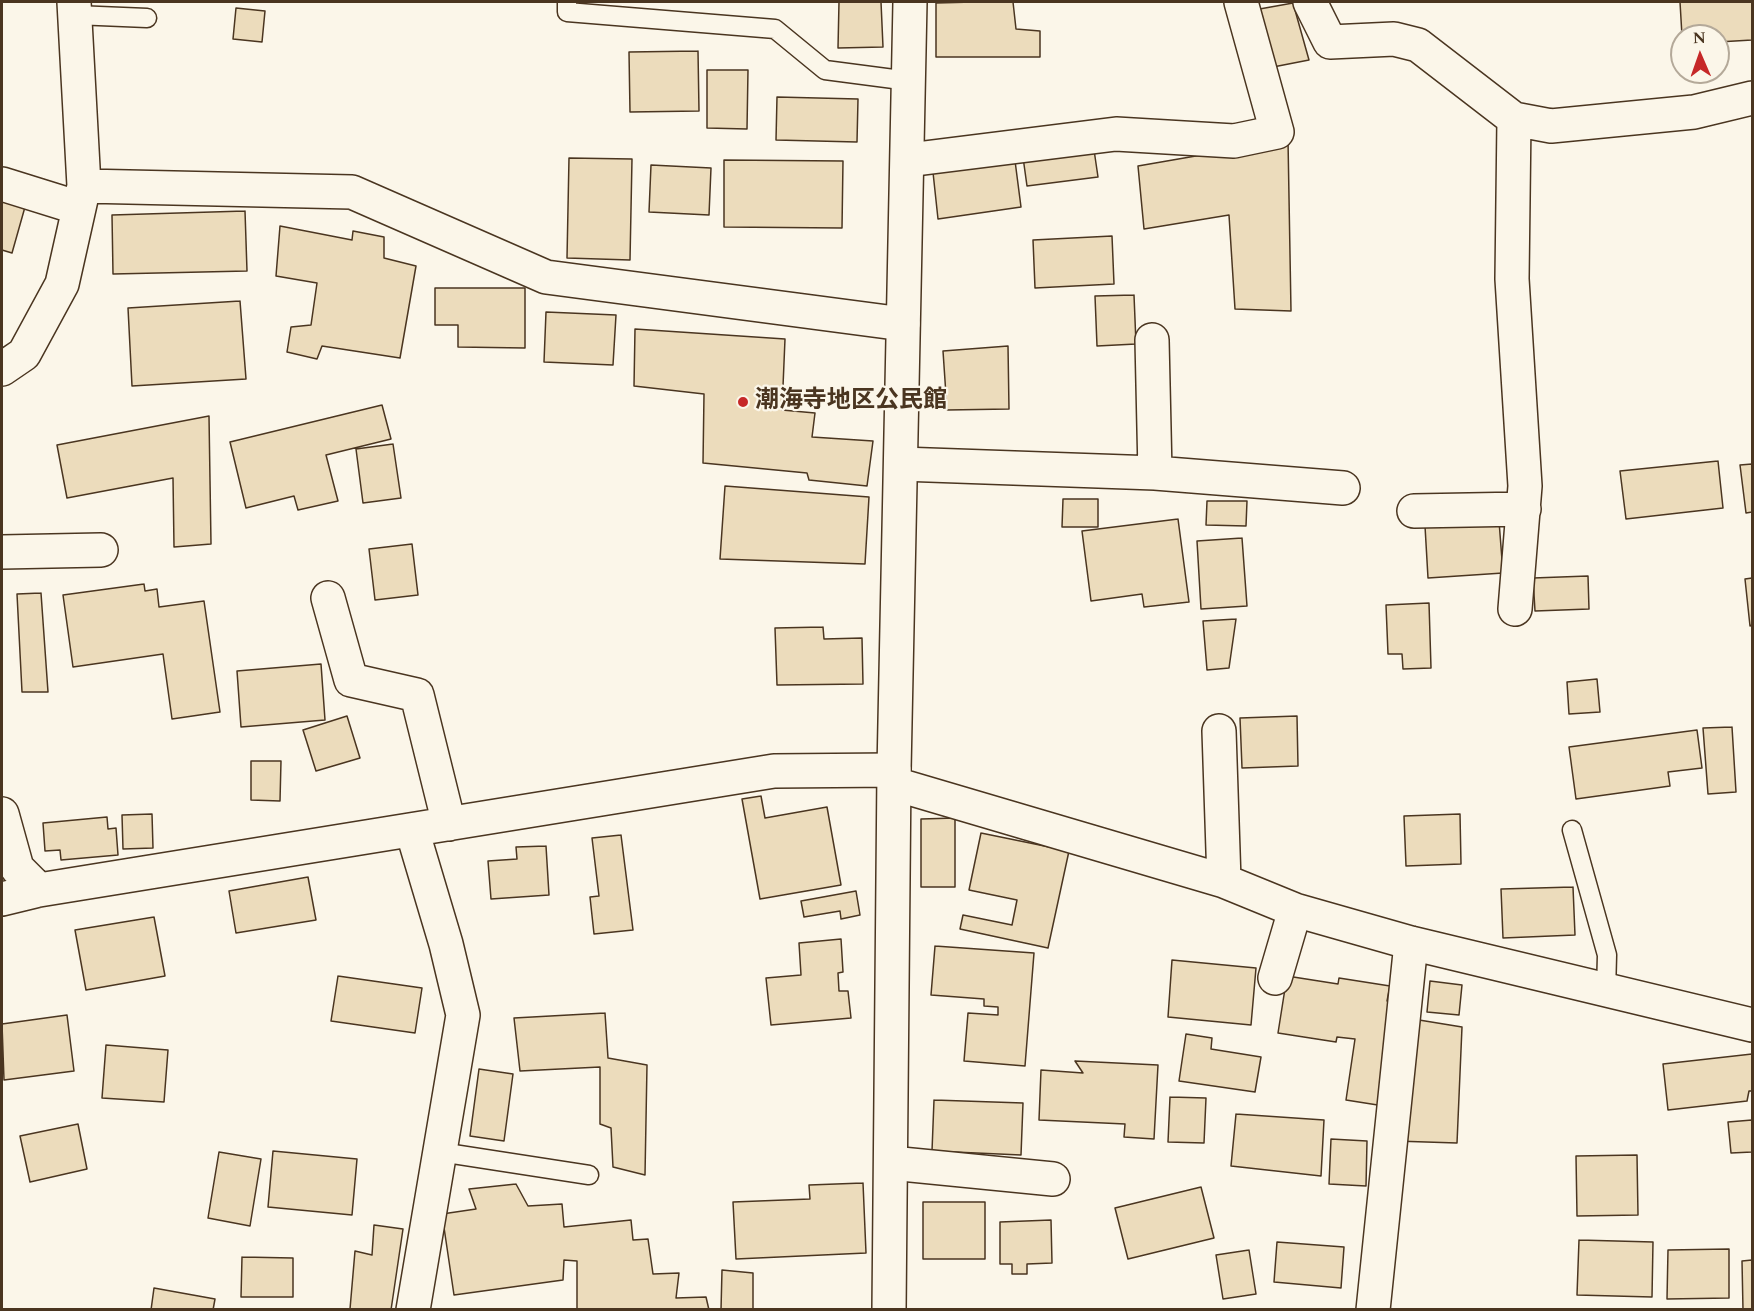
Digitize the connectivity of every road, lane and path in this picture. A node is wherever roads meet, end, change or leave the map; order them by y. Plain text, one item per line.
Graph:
1 (567, 2) edge
2 (910, 2) edge
3 (1241, 2) edge
4 (1310, 2) edge
5 (75, 8) edge
6 (147, 18) dead end
7 (909, 81) junction
8 (1752, 98) edge
9 (1514, 119) junction
10 (908, 160) junction
11 (2, 184) edge
12 (82, 197) junction
13 (903, 324) junction
14 (1152, 340) dead end
15 (2, 369) edge
16 (901, 464) junction
17 (1155, 473) junction
18 (1343, 488) dead end
19 (1524, 509) junction
20 (1414, 512) dead end
21 (101, 550) dead end
22 (2, 552) edge
23 (328, 598) dead end
24 (1515, 609) dead end
25 (1219, 731) dead end
26 (895, 777) junction
27 (2, 814) edge
28 (449, 825) junction
29 (412, 830) junction
30 (1572, 830) dead end
31 (1224, 881) junction
32 (39, 890) junction
33 (2, 899) edge
34 (1295, 910) junction
35 (1412, 943) junction
36 (1275, 978) dead end
37 (1606, 992) junction
38 (1752, 1025) edge
39 (440, 1152) junction
40 (891, 1163) junction
41 (588, 1175) dead end
42 (1053, 1179) dead end
43 (414, 1310) edge
44 (889, 1310) edge
45 (1373, 1310) edge

1 - 7 lane
2 - 7 street
3 - 10 street
4 - 9 street
5 - 6 lane
5 - 12 street
7 - 10 street
8 - 9 street
9 - 19 street
10 - 13 street
11 - 12 street
12 - 13 street
12 - 15 street
13 - 16 street
14 - 17 street
16 - 17 street
16 - 26 street
17 - 18 street
19 - 20 street
19 - 24 street
21 - 22 street
23 - 28 street
25 - 31 street
26 - 28 street
26 - 31 street
26 - 40 street
27 - 32 street
28 - 29 street
29 - 32 street
29 - 39 street
30 - 37 lane
31 - 34 street
32 - 33 street
34 - 35 street
34 - 36 street
35 - 37 street
35 - 45 street
37 - 38 street
39 - 41 lane
39 - 43 street
40 - 42 street
40 - 44 street

